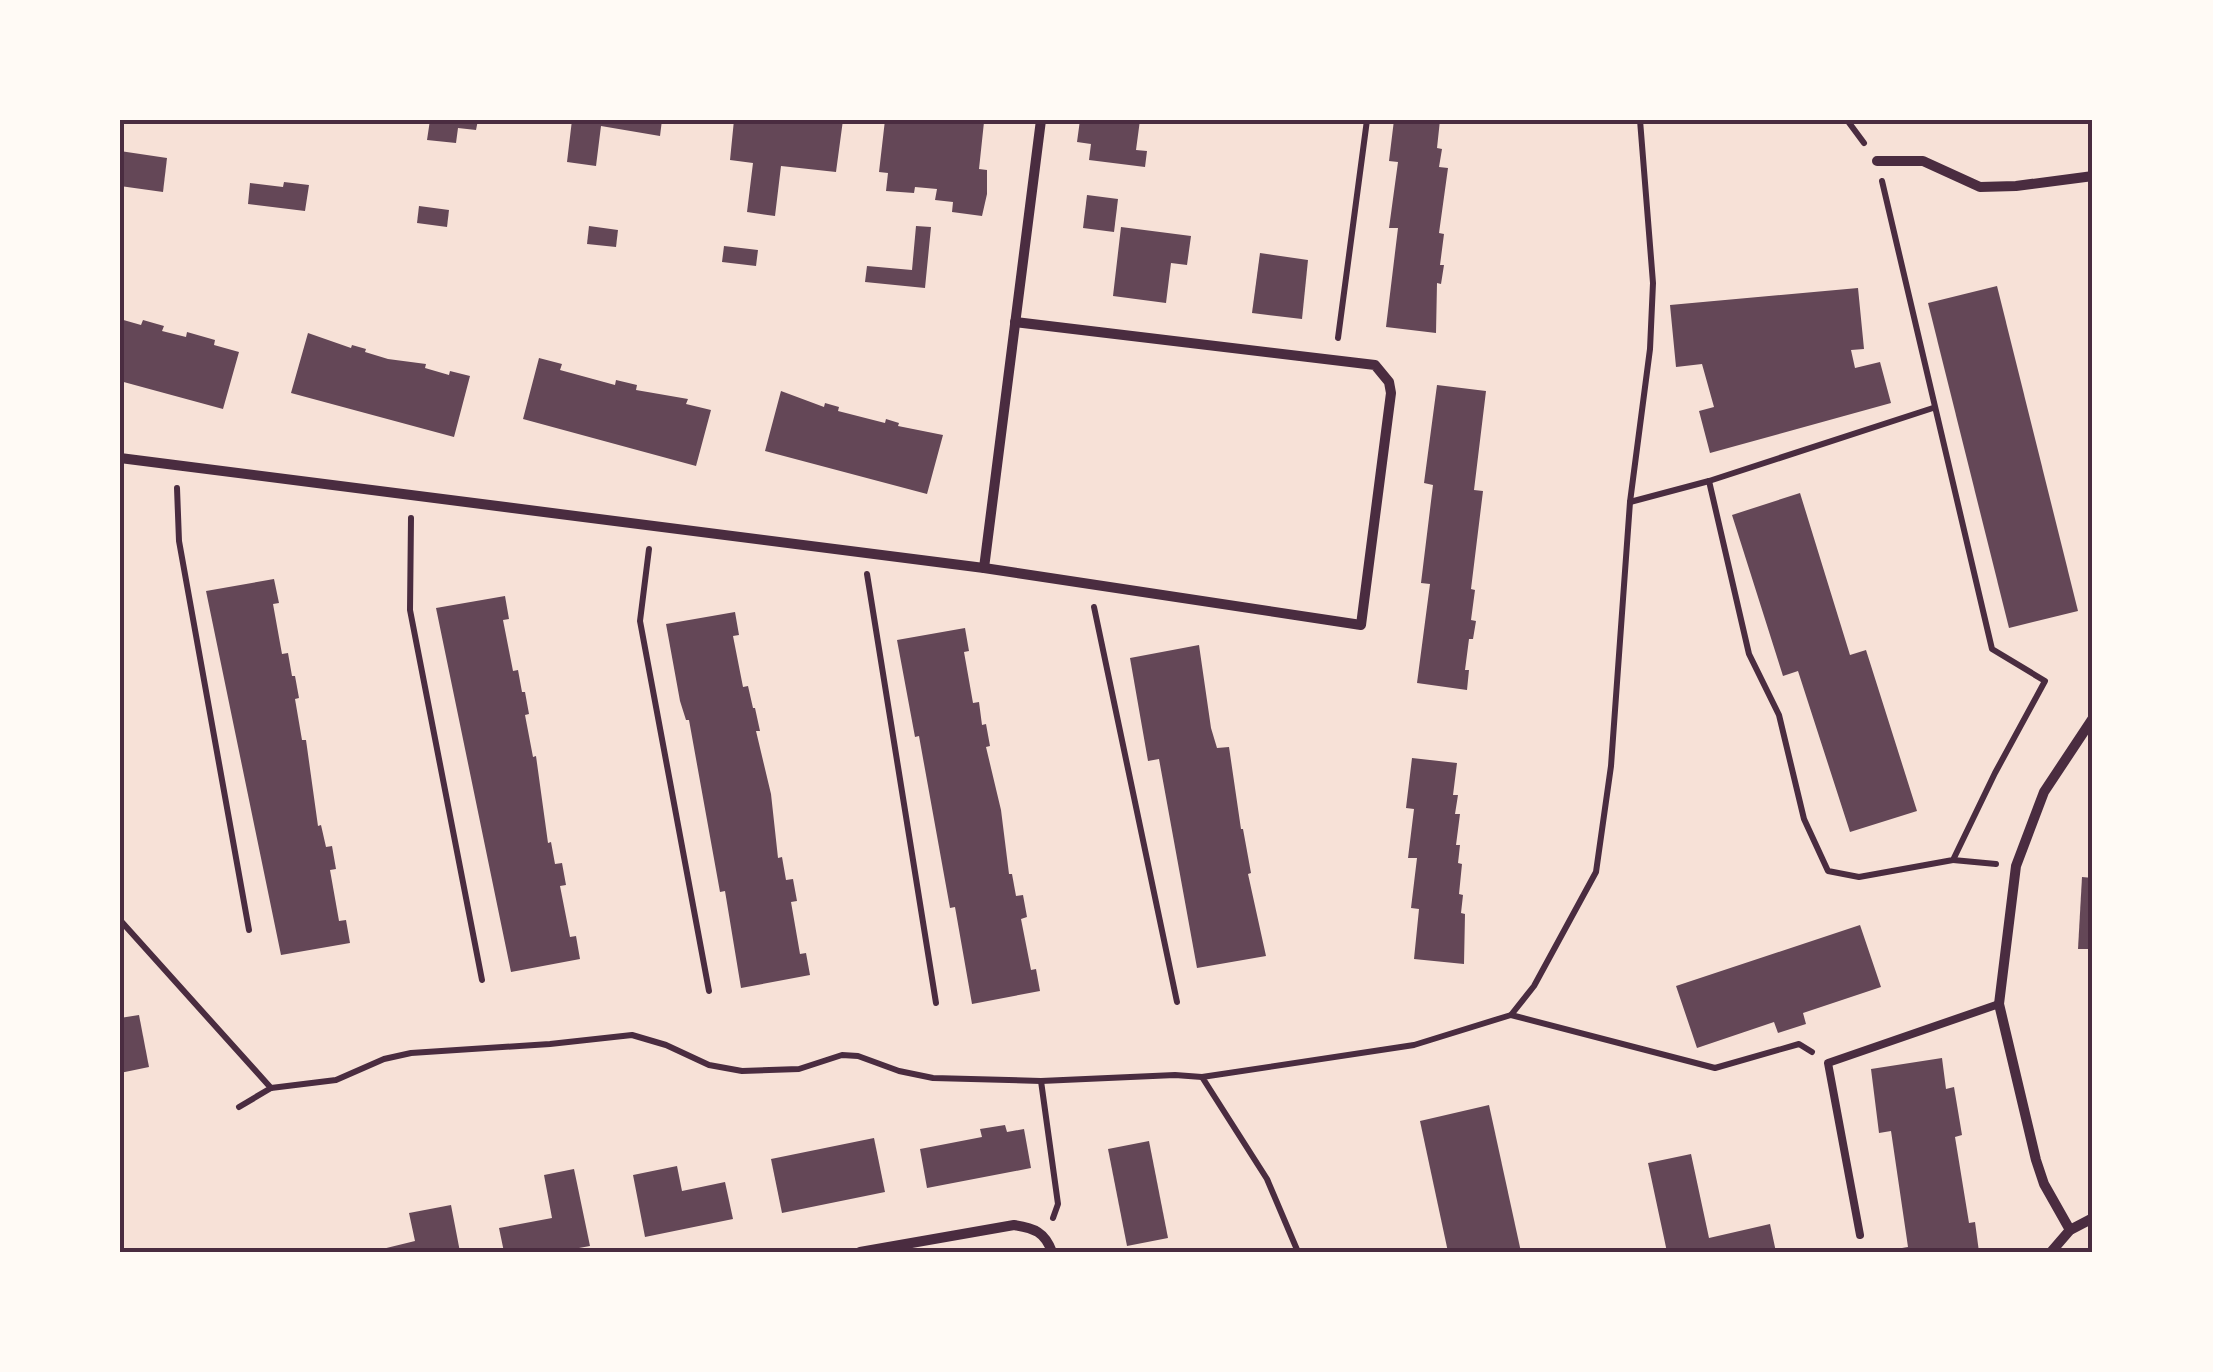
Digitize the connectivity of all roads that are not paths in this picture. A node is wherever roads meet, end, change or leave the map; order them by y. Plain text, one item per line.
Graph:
1 (1042, 120) edge
2 (1877, 161) road end
3 (2093, 176) edge
4 (1015, 322) junction
5 (120, 458) edge
6 (984, 568) junction
7 (2093, 718) edge
8 (2000, 1004) junction
9 (2093, 1218) edge
10 (2070, 1230) junction
11 (1860, 1235) dead end
12 (860, 1252) edge
13 (1052, 1252) edge
14 (2051, 1252) edge

1 - 4 street
2 - 3 street
4 - 6 street
4 - 6 street
5 - 6 street
7 - 8 street
8 - 10 street
8 - 11 lane
9 - 10 street
10 - 14 street
12 - 13 street

